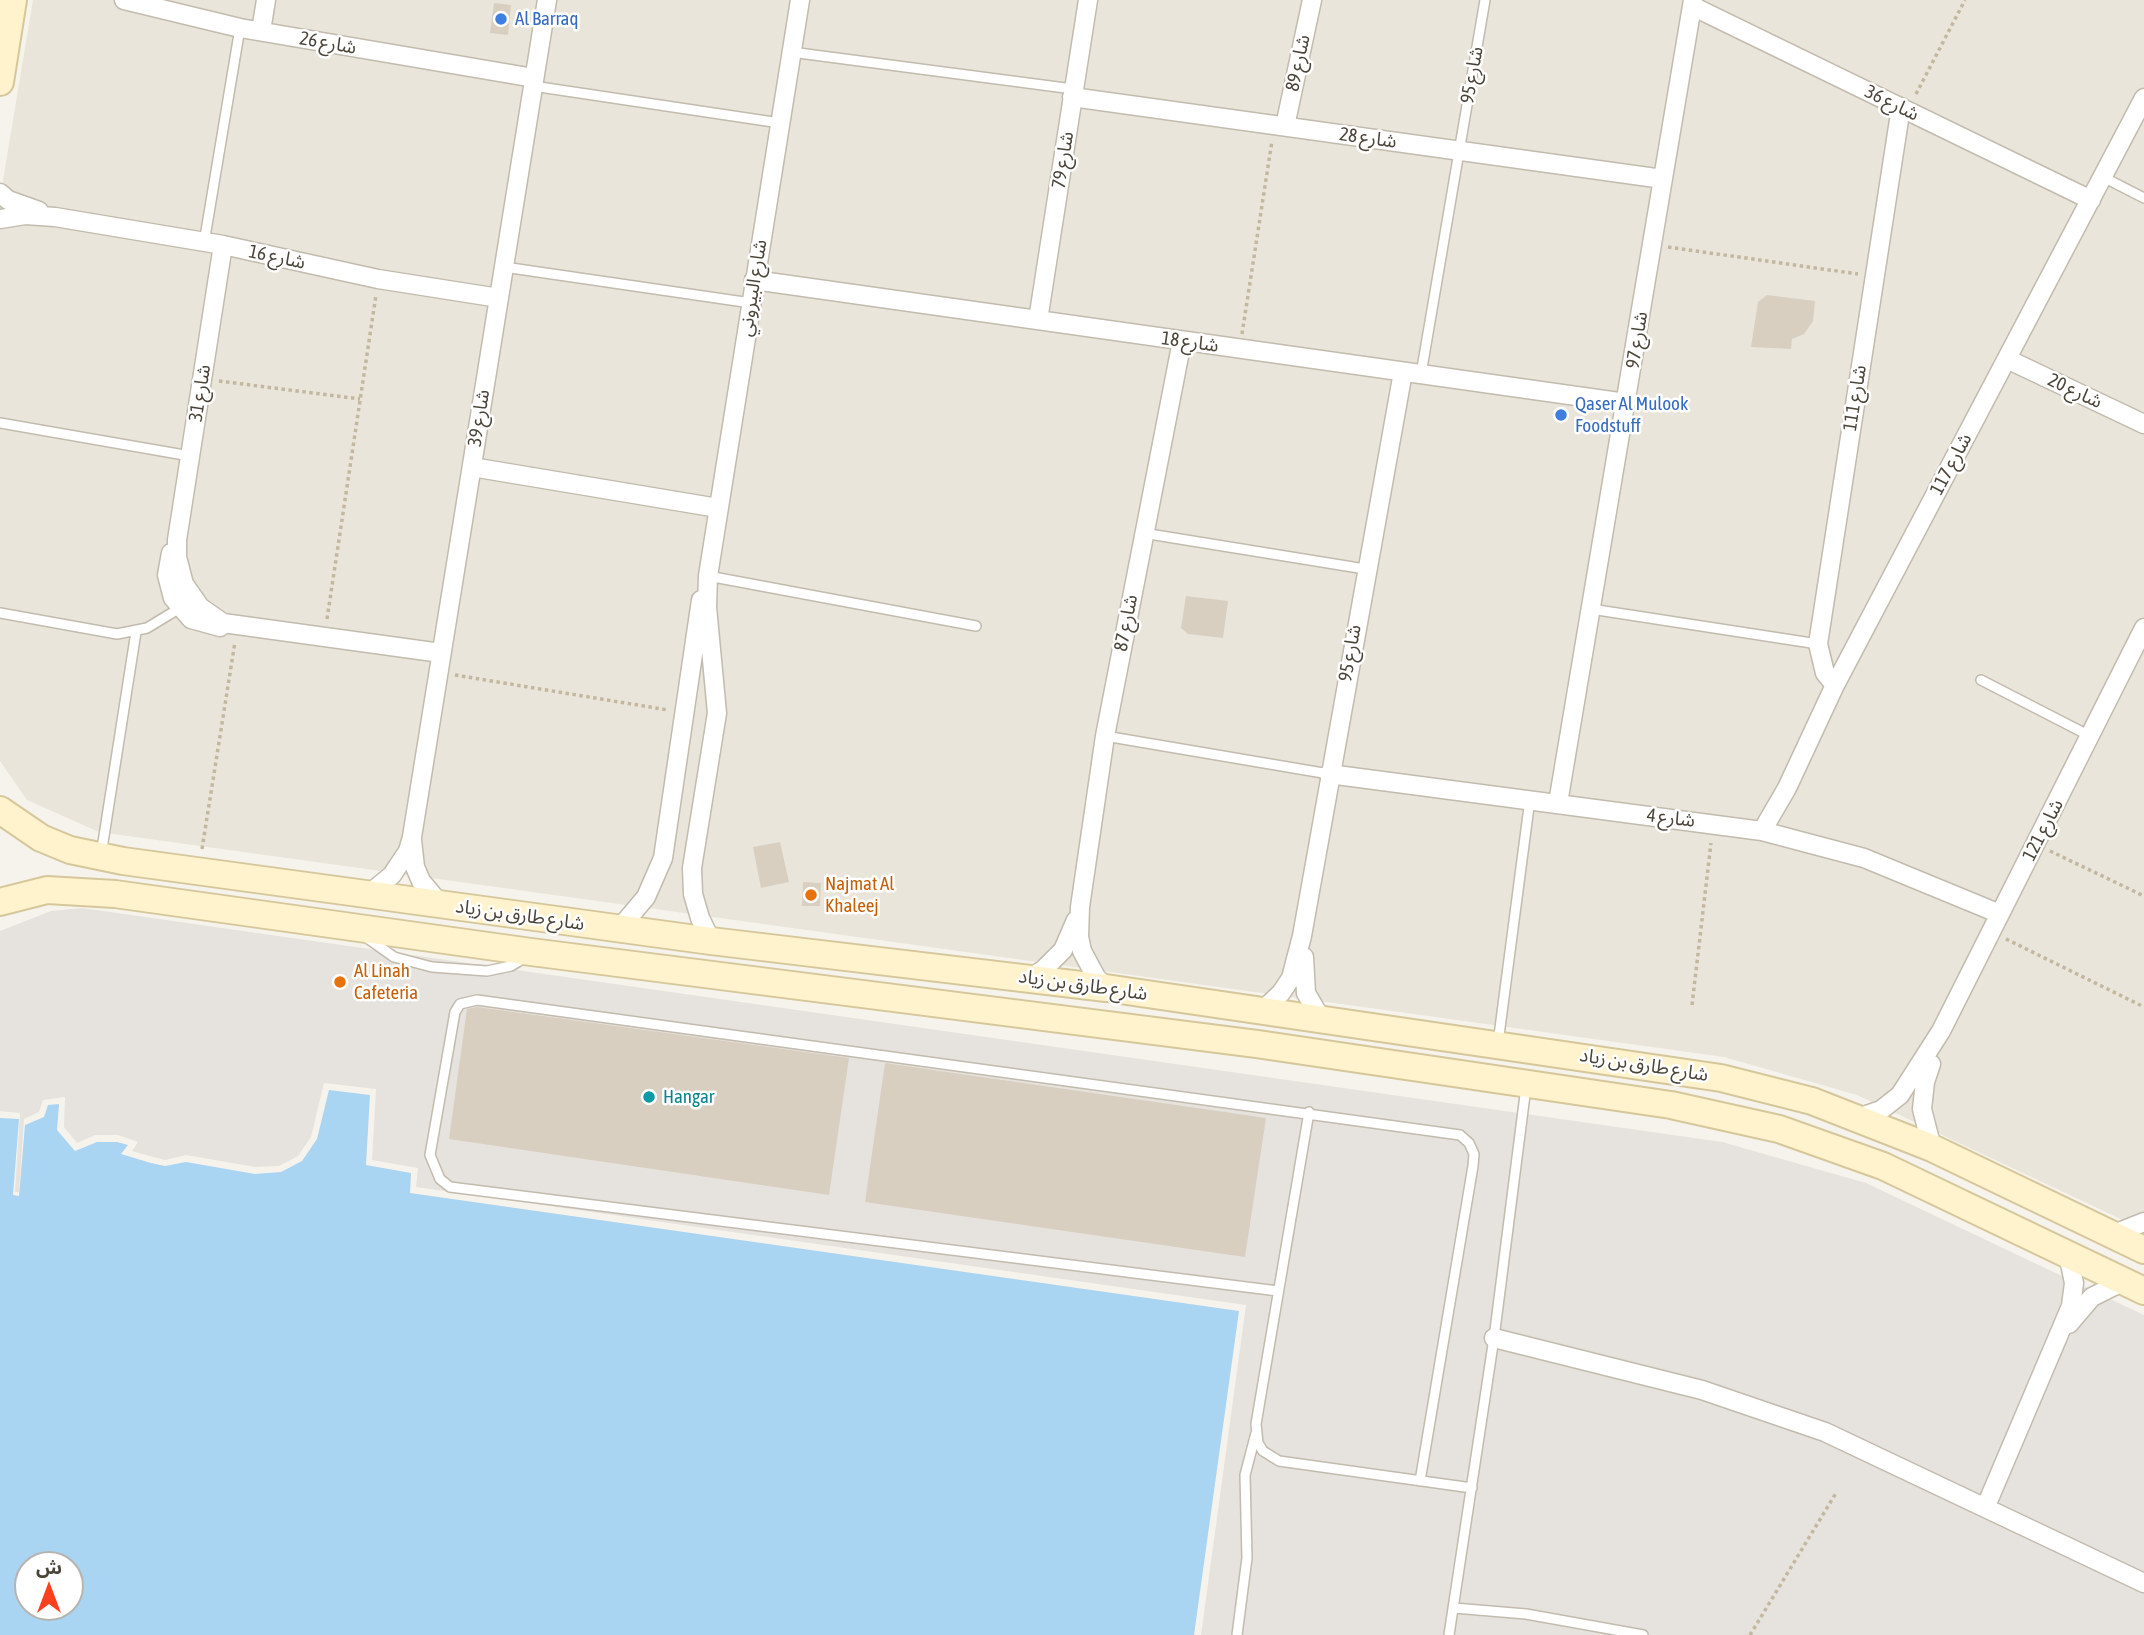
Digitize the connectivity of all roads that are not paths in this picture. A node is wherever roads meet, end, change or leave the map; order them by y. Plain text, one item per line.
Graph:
1 (124, 0) edge
2 (266, 0) edge
3 (547, 0) edge
4 (800, 0) edge
5 (1088, 0) edge
6 (1312, 0) edge
7 (1485, 0) edge
8 (16, 3) edge
9 (1693, 3) edge
10 (240, 28) junction
11 (261, 31) junction
12 (791, 52) junction
13 (0, 82) edge
14 (533, 82) junction
15 (1073, 93) junction
16 (2144, 98) edge
17 (1904, 109) junction
18 (780, 123) junction
19 (1280, 126) junction
20 (1459, 150) junction
21 (2103, 177) junction
22 (1663, 179) junction
23 (0, 193) edge
24 (2144, 198) edge
25 (2091, 200) junction
26 (55, 217) junction
27 (0, 219) edge
28 (204, 243) junction
29 (223, 245) junction
30 (504, 267) junction
31 (754, 280) junction
32 (499, 299) junction
33 (751, 303) junction
34 (1038, 320) junction
35 (1182, 341) junction
36 (2007, 359) junction
37 (1403, 372) junction
38 (1422, 374) junction
39 (1626, 403) junction
40 (0, 423) edge
41 (2144, 424) edge
42 (190, 456) junction
43 (472, 467) junction
44 (718, 508) junction
45 (1143, 533) junction
46 (177, 540) junction
47 (1365, 569) junction
48 (708, 576) junction
49 (180, 608) junction
50 (1591, 609) junction
51 (0, 614) edge
52 (237, 626) junction
53 (976, 626) dead end
54 (2144, 628) edge
55 (136, 632) junction
56 (1818, 644) junction
57 (442, 653) junction
58 (2138, 656) edge
59 (1981, 680) dead end
60 (1835, 685) junction
61 (1105, 736) junction
62 (2090, 736) junction
63 (1329, 774) junction
64 (1530, 799) junction
65 (1558, 803) junction
66 (0, 810) edge
67 (1762, 831) junction
68 (412, 837) junction
69 (101, 857) junction
70 (369, 894) junction
71 (0, 902) edge
72 (441, 905) junction
73 (1080, 907) junction
74 (2000, 914) junction
75 (619, 929) junction
76 (1302, 936) junction
77 (711, 941) junction
78 (1030, 978) junction
79 (1106, 988) junction
80 (1262, 1010) junction
81 (1320, 1017) junction
82 (1941, 1031) junction
83 (1498, 1043) junction
84 (1257, 1044) junction
85 (1527, 1082) junction
86 (1309, 1112) junction
87 (1858, 1118) junction
88 (1932, 1148) junction
89 (2065, 1212) junction
90 (2144, 1222) edge
91 (2112, 1235) junction
92 (2058, 1249) junction
93 (2144, 1250) edge
94 (2134, 1286) edge
95 (1278, 1291) junction
96 (1494, 1338) junction
97 (2059, 1338) junction
98 (1256, 1433) junction
99 (1420, 1481) junction
100 (1472, 1488) junction
101 (1986, 1506) junction
102 (2144, 1583) edge
103 (1454, 1608) junction
104 (1237, 1635) edge
105 (1449, 1635) edge
106 (1643, 1635) edge

1 - 10 street, شارع 26
2 - 11 street
3 - 14 street, شارع 39
4 - 12 street, شارع البيروني
5 - 15 street, شارع 79
6 - 19 street, شارع 89
7 - 20 lane, شارع 95
8 - 13 main road
9 - 17 street, شارع 36
9 - 22 street, شارع 97
10 - 11 street, شارع 26
10 - 28 lane
11 - 14 street, شارع 26
12 - 15 lane
12 - 18 street, شارع البيروني
14 - 18 lane
14 - 30 street, شارع 39
15 - 19 street, شارع 28
15 - 34 street, شارع 79
16 - 21 street, شارع 117
17 - 25 street, شارع 36
17 - 56 street, شارع 111
18 - 31 street, شارع البيروني
19 - 20 street, شارع 28
20 - 22 street, شارع 28
20 - 38 lane, شارع 95
21 - 24 lane
21 - 25 street, شارع 117
22 - 39 street, شارع 97
23 - 26 street, شارع 16
25 - 36 street, شارع 117
26 - 27 street, شارع 16
26 - 28 street, شارع 16
28 - 29 street, شارع 16
29 - 32 street, شارع 16
29 - 42 street, شارع 31
30 - 32 street, شارع 39
30 - 33 lane
31 - 33 street, شارع البيروني
31 - 34 street, شارع 18
32 - 43 street, شارع 39
33 - 44 street, شارع البيروني
34 - 35 street, شارع 18
35 - 37 street, شارع 18
35 - 45 street, شارع 87
36 - 41 street, شارع 20
36 - 60 street, شارع 117
37 - 38 street, شارع 18
37 - 47 street, شارع 95
38 - 39 street, شارع 18
39 - 50 street, شارع 97
40 - 42 lane
42 - 46 street, شارع 31
43 - 44 street
43 - 57 street, شارع 39
44 - 48 street, شارع البيروني
45 - 47 lane
45 - 61 street, شارع 87
46 - 49 street, شارع 31
46 - 52 street, شارع 31
47 - 63 street, شارع 95
48 - 53 lane
48 - 75 street, شارع البيروني
48 - 77 street, شارع البيروني
49 - 52 street, شارع 31
49 - 55 lane
50 - 56 lane
50 - 65 street, شارع 97
51 - 55 lane
52 - 57 street, شارع 31
54 - 58 street, شارع 121
55 - 69 lane
56 - 60 street, شارع 111
57 - 68 street, شارع 39
58 - 62 street, شارع 121
59 - 62 lane
60 - 67 street, شارع 117
61 - 63 lane
61 - 73 street, شارع 87
62 - 74 street, شارع 121
63 - 64 street, شارع 4
63 - 76 street, شارع 95
64 - 65 street, شارع 4
64 - 83 lane
65 - 67 street, شارع 4
66 - 69 main road, شارع طارق بن زياد
67 - 74 street, شارع 4
68 - 70 street, شارع 39
68 - 72 street, شارع 39
69 - 70 main road, شارع طارق بن زياد
70 - 72 main road, شارع طارق بن زياد
71 - 84 main road, شارع طارق بن زياد
72 - 75 main road, شارع طارق بن زياد
73 - 78 street, شارع 87
73 - 79 street, شارع 87
74 - 82 street, شارع 121
75 - 77 main road, شارع طارق بن زياد
76 - 80 street, شارع 95
76 - 81 street, شارع 95
77 - 78 main road, شارع طارق بن زياد
78 - 79 main road, شارع طارق بن زياد
79 - 80 main road, شارع طارق بن زياد
80 - 81 main road, شارع طارق بن زياد
80 - 84 main road
81 - 83 main road, شارع طارق بن زياد
82 - 87 street, شارع 121
82 - 88 street, شارع 121
83 - 87 main road, شارع طارق بن زياد
84 - 85 main road, شارع طارق بن زياد
85 - 92 main road, شارع طارق بن زياد
85 - 96 lane
86 - 95 lane
86 - 95 lane
86 - 99 lane
87 - 88 main road, شارع طارق بن زياد
88 - 89 main road, شارع طارق بن زياد
89 - 91 main road, شارع طارق بن زياد
89 - 92 main road
90 - 91 street
91 - 93 main road, شارع طارق بن زياد
92 - 94 main road, شارع طارق بن زياد
92 - 97 street
94 - 97 street
95 - 98 lane
96 - 100 lane
96 - 101 street
97 - 101 street
98 - 99 lane
98 - 104 lane
99 - 100 lane
100 - 103 lane
101 - 102 street
103 - 105 lane
103 - 106 lane

